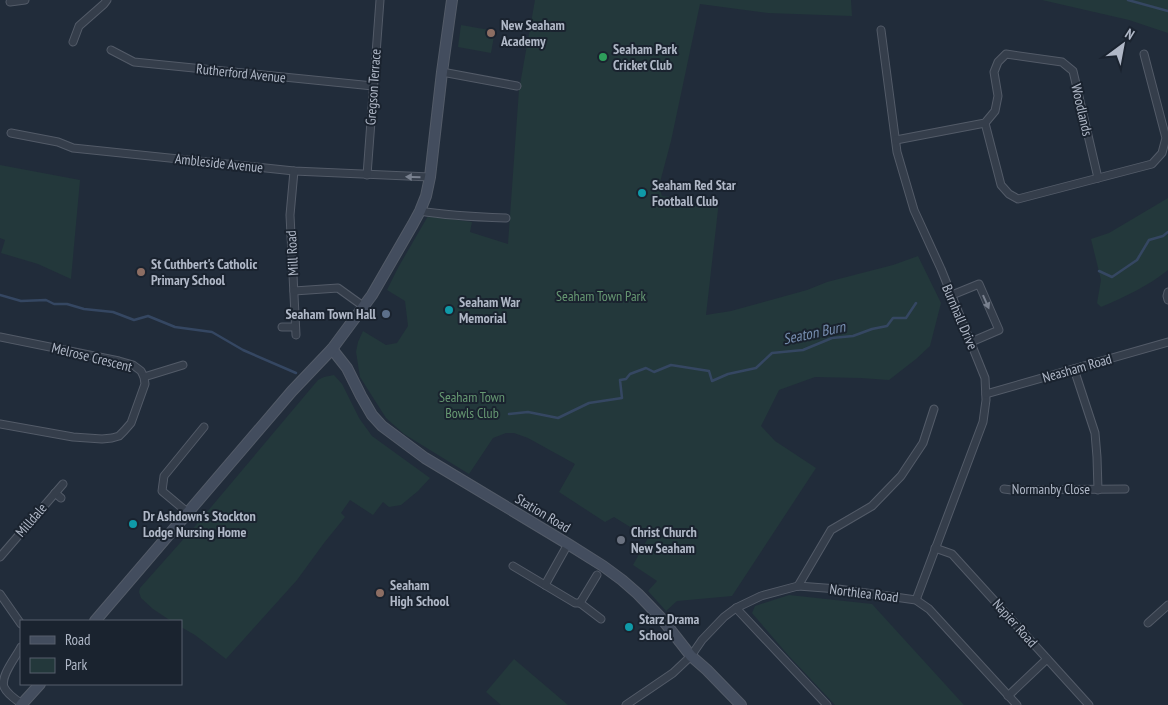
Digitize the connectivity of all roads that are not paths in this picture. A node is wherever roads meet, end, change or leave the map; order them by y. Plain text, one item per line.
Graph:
1 (25, 0) edge
2 (107, 0) edge
3 (380, 0) edge
4 (452, 0) edge
5 (10, 2) dead end
6 (881, 30) dead end
7 (73, 42) dead end
8 (111, 50) dead end
9 (1144, 54) dead end
10 (442, 72) junction
11 (374, 86) junction
12 (517, 86) dead end
13 (985, 123) junction
14 (11, 133) dead end
15 (896, 140) junction
16 (294, 171) junction
17 (368, 175) junction
18 (430, 177) junction
19 (1098, 178) junction
20 (420, 211) junction
21 (506, 218) dead end
22 (294, 291) junction
23 (1168, 292) edge
24 (952, 295) junction
25 (1168, 300) edge
26 (363, 306) junction
27 (295, 327) junction
28 (282, 328) dead end
29 (296, 335) dead end
30 (0, 337) edge
31 (971, 342) junction
32 (1168, 342) edge
33 (332, 349) junction
34 (322, 359) junction
35 (183, 365) dead end
36 (1074, 369) junction
37 (352, 376) junction
38 (144, 377) junction
39 (986, 394) junction
40 (934, 409) dead end
41 (0, 424) edge
42 (204, 427) dead end
43 (63, 484) dead end
44 (1004, 489) dead end
45 (1125, 489) dead end
46 (1098, 490) junction
47 (187, 512) junction
48 (568, 544) junction
49 (935, 548) junction
50 (0, 557) edge
51 (512, 566) dead end
52 (597, 574) dead end
53 (544, 585) junction
54 (798, 586) junction
55 (0, 594) edge
56 (916, 600) junction
57 (580, 603) junction
58 (1168, 605) edge
59 (736, 608) junction
60 (601, 619) dead end
61 (96, 620) edge
62 (20, 623) edge
63 (1148, 623) dead end
64 (20, 649) edge
65 (691, 656) junction
66 (1048, 659) junction
67 (39, 685) edge
68 (1008, 696) junction
69 (21, 705) edge
70 (626, 705) edge
71 (741, 705) edge
72 (827, 705) edge
73 (1017, 705) edge
74 (1089, 705) edge

1 - 5 street
2 - 7 street
3 - 11 street, Gregson Terrace
4 - 10 main road
6 - 15 street, Burnhall Drive
8 - 11 street, Rutherford Avenue
9 - 19 street
10 - 12 street
10 - 18 main road
11 - 17 street, Gregson Terrace
13 - 15 street
13 - 19 street
13 - 19 street, Woodlands
14 - 16 street, Ambleside Avenue
15 - 24 street, Burnhall Drive
16 - 17 street, Ambleside Avenue
16 - 22 street, Mill Road
18 -> 17 street, Ambleside Avenue
18 - 20 main road
20 - 21 street
20 - 26 main road
22 - 26 street
22 - 27 street, Mill Road
23 - 25 street
24 - 31 street, Burnhall Drive
24 -> 31 street
26 - 33 main road
27 - 28 street
27 - 29 street, Mill Road
30 - 38 street, Melrose Crescent
31 - 39 street, Burnhall Drive
32 - 36 street, Neasham Road
33 - 34 main road
33 - 37 main road, Station Road
34 - 37 main road
34 - 47 main road
35 - 38 street
36 - 39 street, Neasham Road
36 - 46 street, Normanby Close
37 - 48 main road, Station Road
38 - 41 street, Melrose Crescent
39 - 49 street, Burnhall Drive
40 - 54 street
42 - 47 street
43 - 50 street, Milldale
44 - 46 street, Normanby Close
45 - 46 street, Normanby Close
47 - 61 main road
48 - 53 street
48 - 65 main road, Station Road
49 - 56 street, Burnhall Drive
49 - 66 street, Napier Road
51 - 53 street
52 - 57 street
53 - 57 street
54 - 56 street, Northlea Road
54 - 59 street, Northlea Road
55 - 62 street
56 - 68 street, Northlea Road
57 - 60 street
58 - 63 street
59 - 65 street, Northlea Road
59 - 72 street
64 - 69 street
65 - 70 street, Northlea Road
65 - 71 main road, Station Road
66 - 68 street
66 - 74 street, Napier Road
67 - 69 main road
68 - 73 street, Northlea Road

